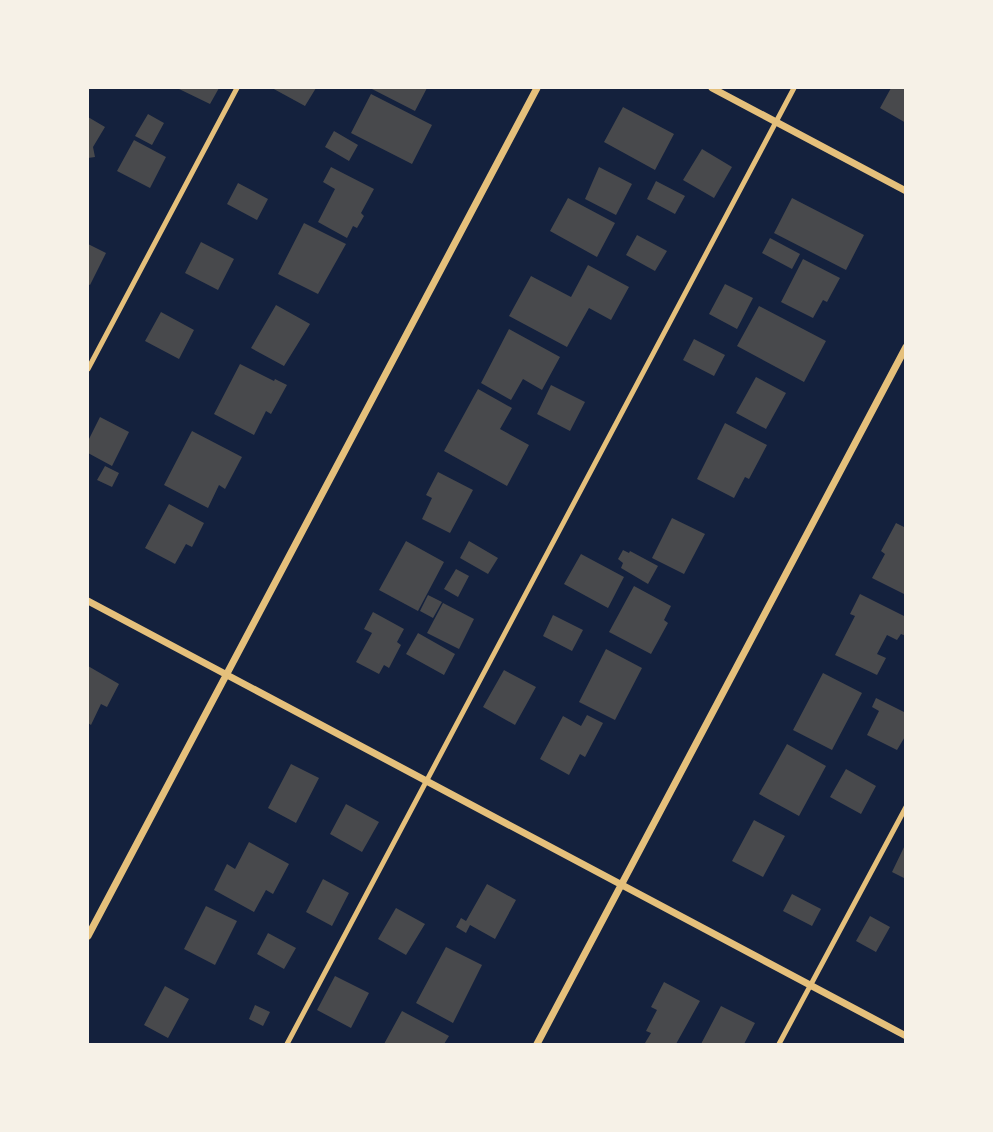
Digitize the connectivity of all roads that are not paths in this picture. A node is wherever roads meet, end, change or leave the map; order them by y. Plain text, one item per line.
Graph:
1 (237, 88) edge
2 (537, 88) edge
3 (712, 88) edge
4 (794, 88) edge
5 (775, 122) junction
6 (905, 191) edge
7 (905, 347) edge
8 (88, 369) edge
9 (88, 601) edge
10 (226, 675) junction
11 (426, 780) junction
12 (905, 807) edge
13 (621, 885) junction
14 (88, 936) edge
15 (810, 985) junction
16 (905, 1036) edge
17 (286, 1045) edge
18 (537, 1045) edge
19 (779, 1045) edge

1 - 8 lane
2 - 10 street
3 - 5 street
4 - 5 lane
5 - 6 street
5 - 11 lane
7 - 13 street
9 - 10 street
10 - 11 street
10 - 14 street
11 - 13 street
11 - 17 lane
12 - 15 lane
13 - 15 street
13 - 18 street
15 - 16 street
15 - 19 lane

